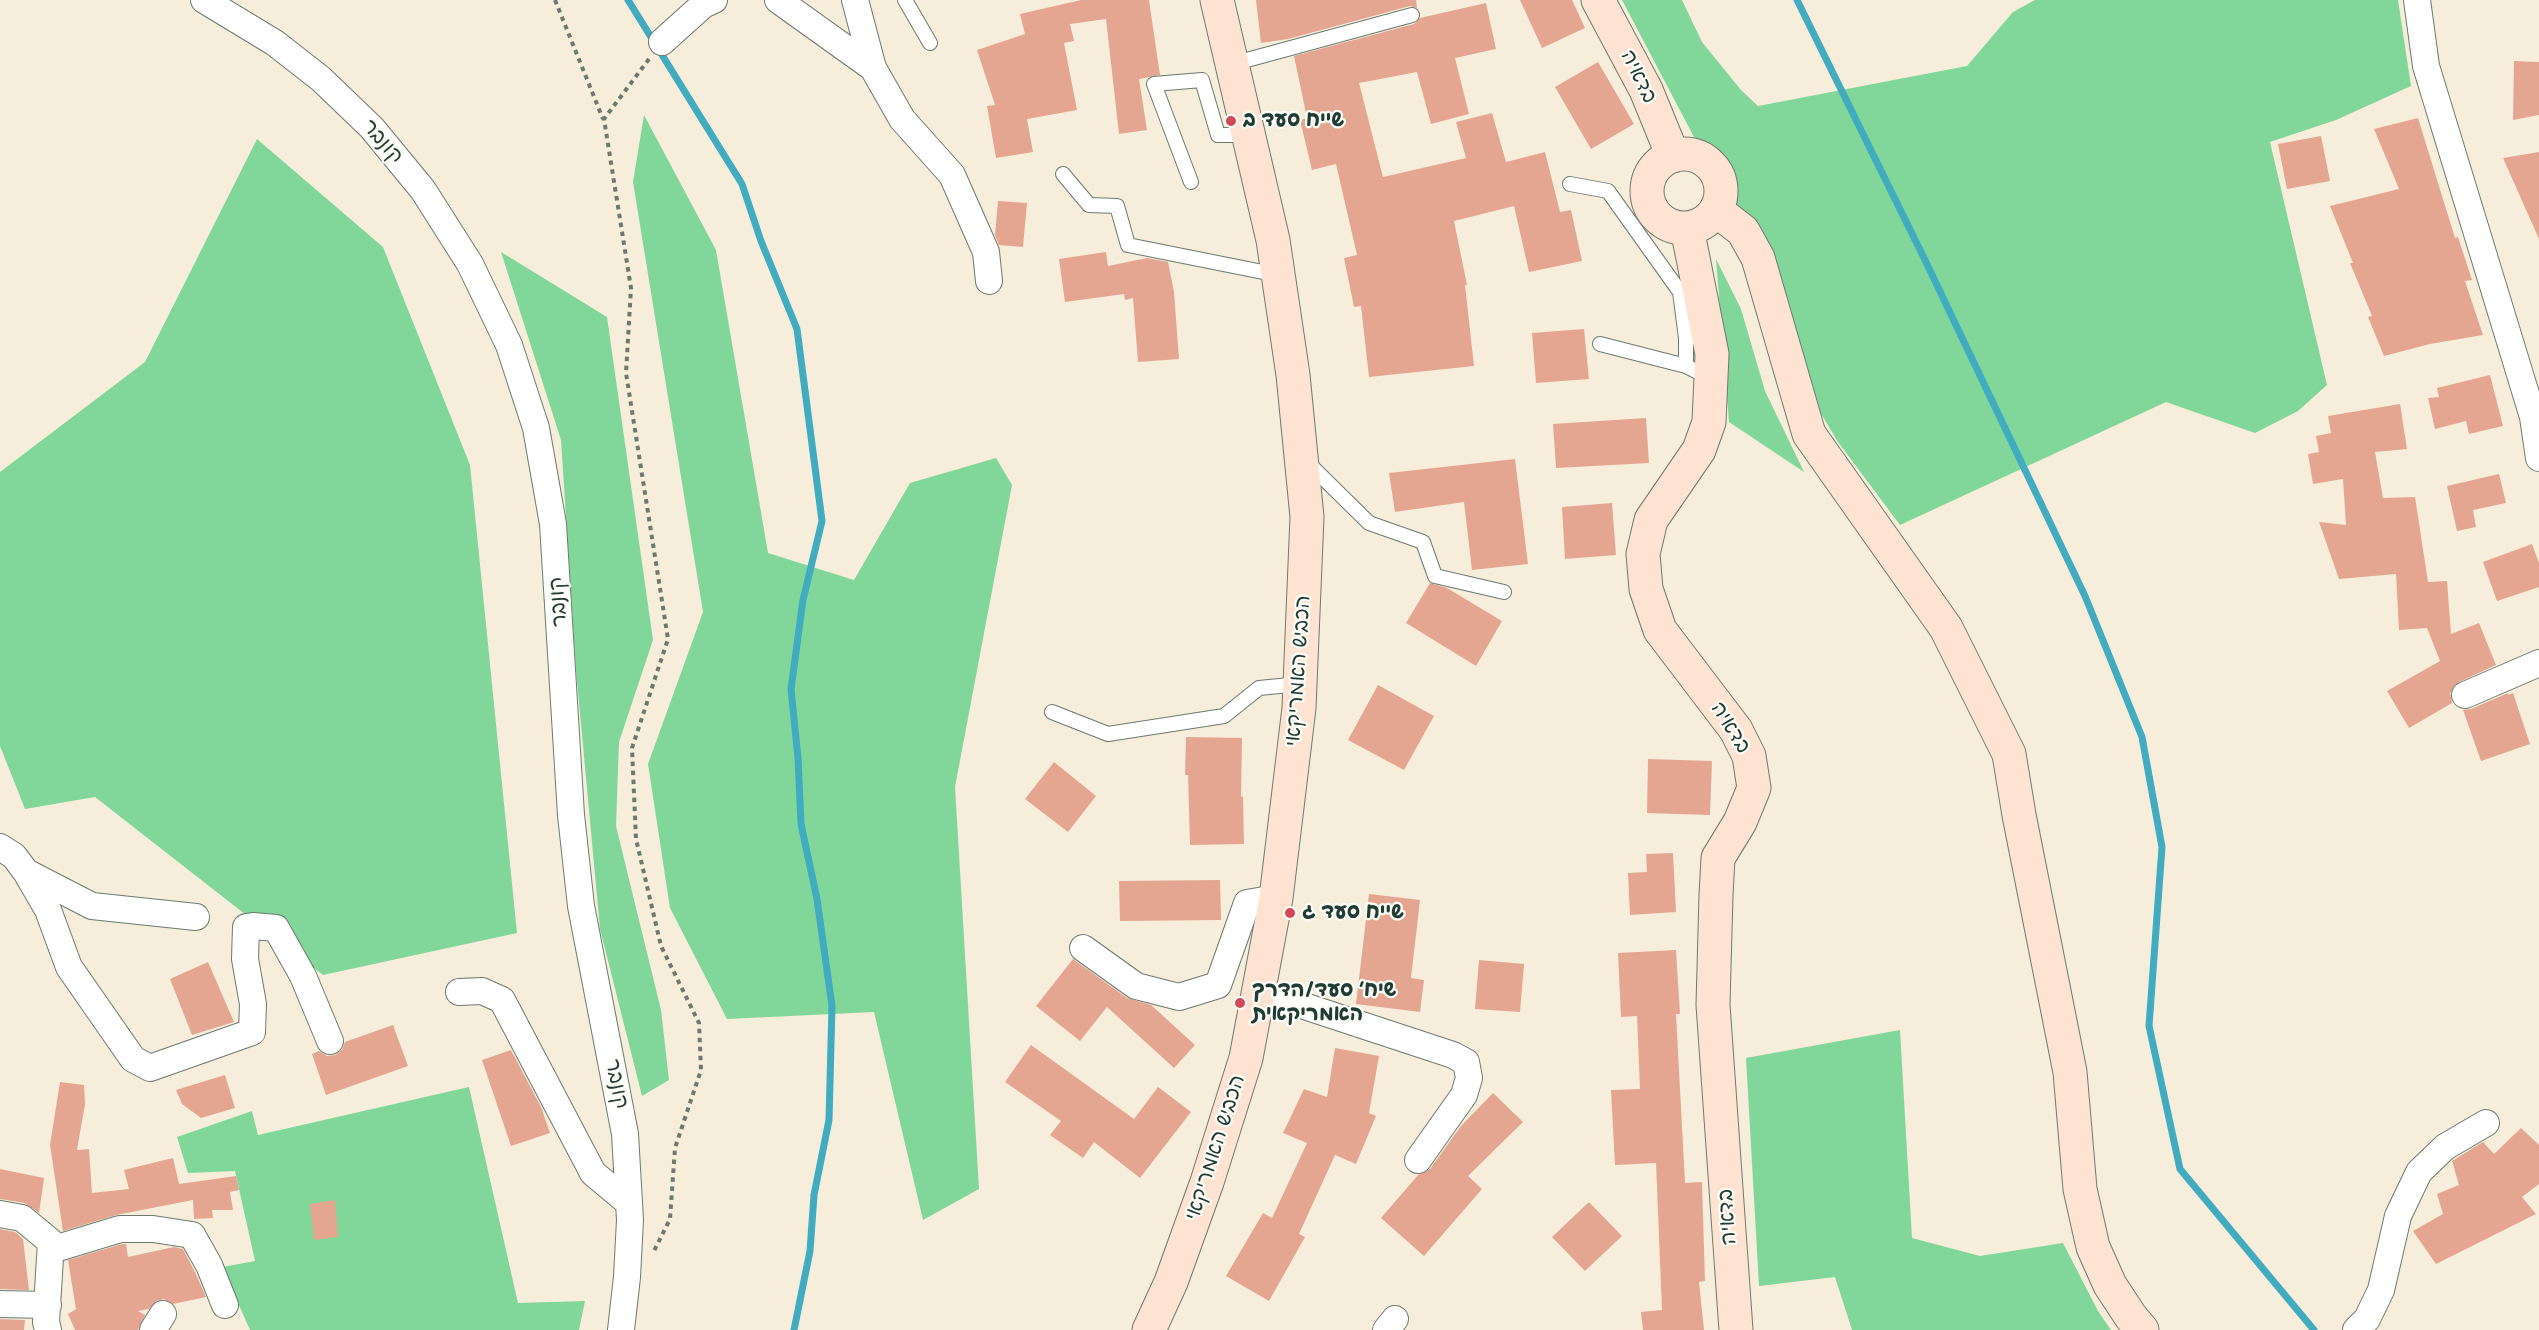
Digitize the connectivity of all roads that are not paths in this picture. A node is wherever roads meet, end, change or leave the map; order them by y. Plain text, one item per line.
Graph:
1 (204, 0) edge
2 (714, 0) edge
3 (778, 0) edge
4 (855, 0) edge
5 (905, 0) edge
6 (1217, 0) edge
7 (1598, 0) edge
8 (2416, 0) edge
9 (1412, 15) dead end
10 (662, 42) road end
11 (930, 43) dead end
12 (1232, 64) junction
13 (873, 68) junction
14 (1248, 135) junction
15 (1673, 156) junction
16 (1063, 174) dead end
17 (1191, 182) dead end
18 (1570, 184) dead end
19 (1716, 210) junction
20 (1687, 228) junction
21 (1278, 275) junction
22 (989, 281) dead end
23 (1600, 344) dead end
24 (1698, 372) junction
25 (1301, 456) junction
26 (2539, 458) edge
27 (1504, 592) dead end
28 (2539, 663) edge
29 (1300, 684) junction
30 (2465, 695) dead end
31 (1052, 712) dead end
32 (0, 847) edge
33 (26, 872) junction
34 (1276, 898) junction
35 (196, 917) dead end
36 (1083, 948) dead end
37 (459, 992) dead end
38 (1258, 1000) junction
39 (330, 1041) dead end
40 (2486, 1123) dead end
41 (1418, 1160) dead end
42 (629, 1203) junction
43 (0, 1214) edge
44 (51, 1250) junction
45 (0, 1304) edge
46 (48, 1305) junction
47 (225, 1305) dead end
48 (48, 1330) edge
49 (621, 1330) edge
50 (1149, 1330) edge
51 (1736, 1330) edge
52 (2142, 1330) edge
53 (2356, 1330) edge

1 - 42 street, קונבר
2 - 10 street
3 - 13 street
4 - 13 street
5 - 11 lane
6 - 12 street, הכביש האמריקאי
7 - 15 street, בדאיה
8 - 26 street
9 - 12 lane
12 - 14 street, הכביש האמריקאי
13 - 22 street
14 - 17 lane
14 - 21 street, הכביש האמריקאי
15 - 19 street
15 - 20 street
16 - 21 lane
18 - 24 lane
19 - 20 street
19 - 52 street
20 - 24 street, בדאיה
21 - 25 street, הכביש האמריקאי
23 - 24 lane
24 - 51 street, בדאיה
25 - 27 lane
25 - 29 street, הכביש האמריקאי
28 - 30 street
29 - 31 lane
29 - 34 street, הכביש האמריקאי
32 - 33 street
33 - 35 street
33 - 39 street
34 - 36 street
34 - 38 street, הכביש האמריקאי
37 - 42 street
38 - 41 street
38 - 50 street, הכביש האמריקאי
40 - 53 street
42 - 49 street, קונבר
43 - 44 street
44 - 46 street
44 - 47 street
45 - 46 street
46 - 48 street

